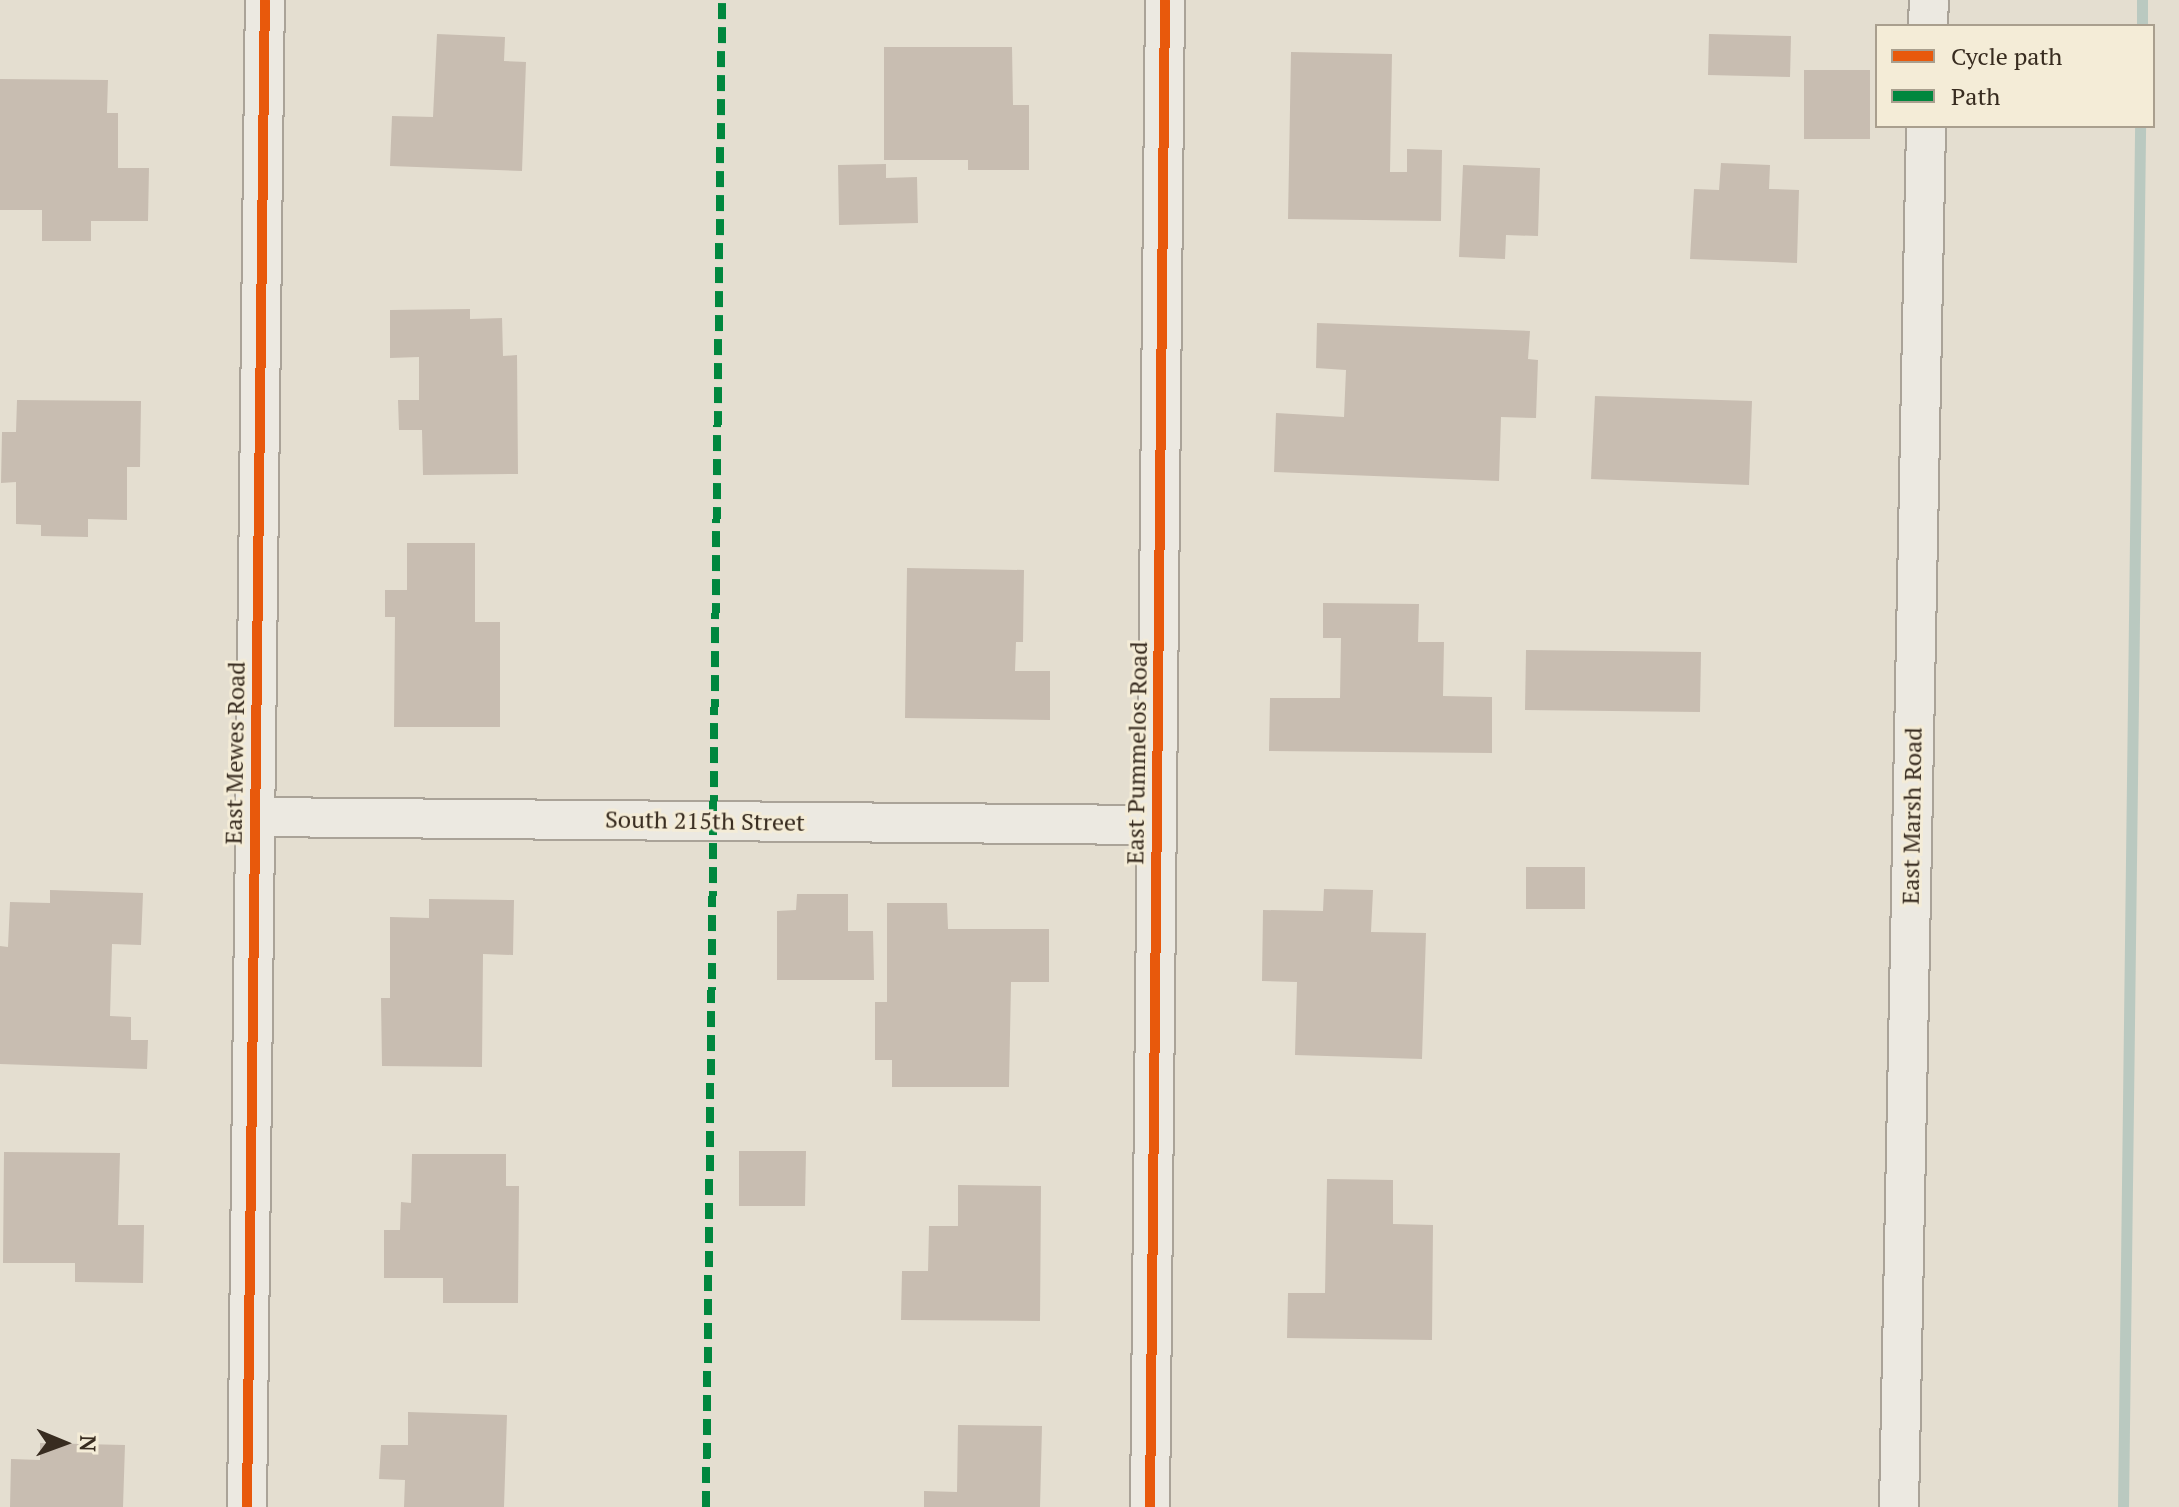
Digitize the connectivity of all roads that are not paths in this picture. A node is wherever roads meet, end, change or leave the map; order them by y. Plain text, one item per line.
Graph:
1 (265, 0) edge
2 (1165, 0) edge
3 (1929, 0) edge
4 (1928, 24) edge
5 (1926, 128) edge
6 (254, 817) junction
7 (1157, 825) junction
8 (247, 1507) edge
9 (1150, 1507) edge
10 (1899, 1507) edge

1 - 6 street, East Mewes Road
2 - 7 street, East Pummelos Road
3 - 4 street
5 - 10 street, East Marsh Road
6 - 7 street, South 215th Street
6 - 8 street, East Mewes Road
7 - 9 street, East Pummelos Road

